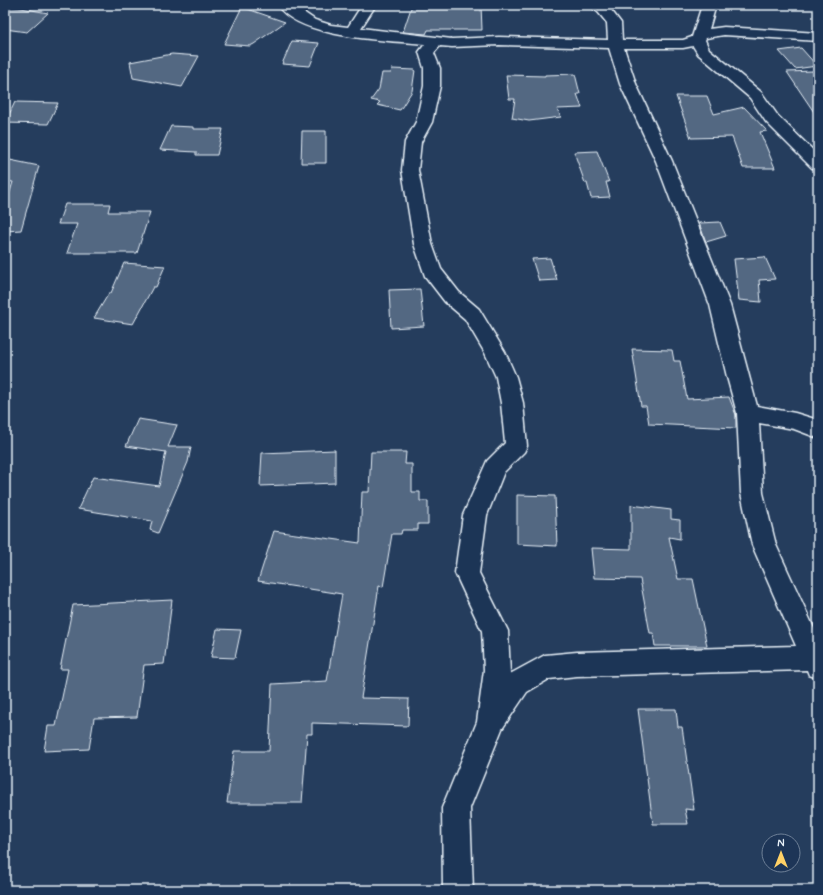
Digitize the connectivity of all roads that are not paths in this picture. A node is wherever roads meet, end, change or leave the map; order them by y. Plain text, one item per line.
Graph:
1 (284, 5) edge
2 (369, 5) edge
3 (596, 5) edge
4 (709, 5) edge
5 (352, 32) junction
6 (818, 37) edge
7 (437, 41) junction
8 (701, 42) junction
9 (615, 44) junction
10 (818, 164) edge
11 (748, 413) junction
12 (818, 429) edge
13 (816, 662) edge
14 (491, 722) junction
15 (458, 890) edge

1 - 5 street
2 - 5 street
3 - 9 street
4 - 8 street
5 - 7 street
6 - 8 street
7 - 9 street
7 - 14 street
8 - 9 street
8 - 10 street
9 - 11 street
11 - 12 street
11 - 13 street
13 - 14 street
14 - 15 street

